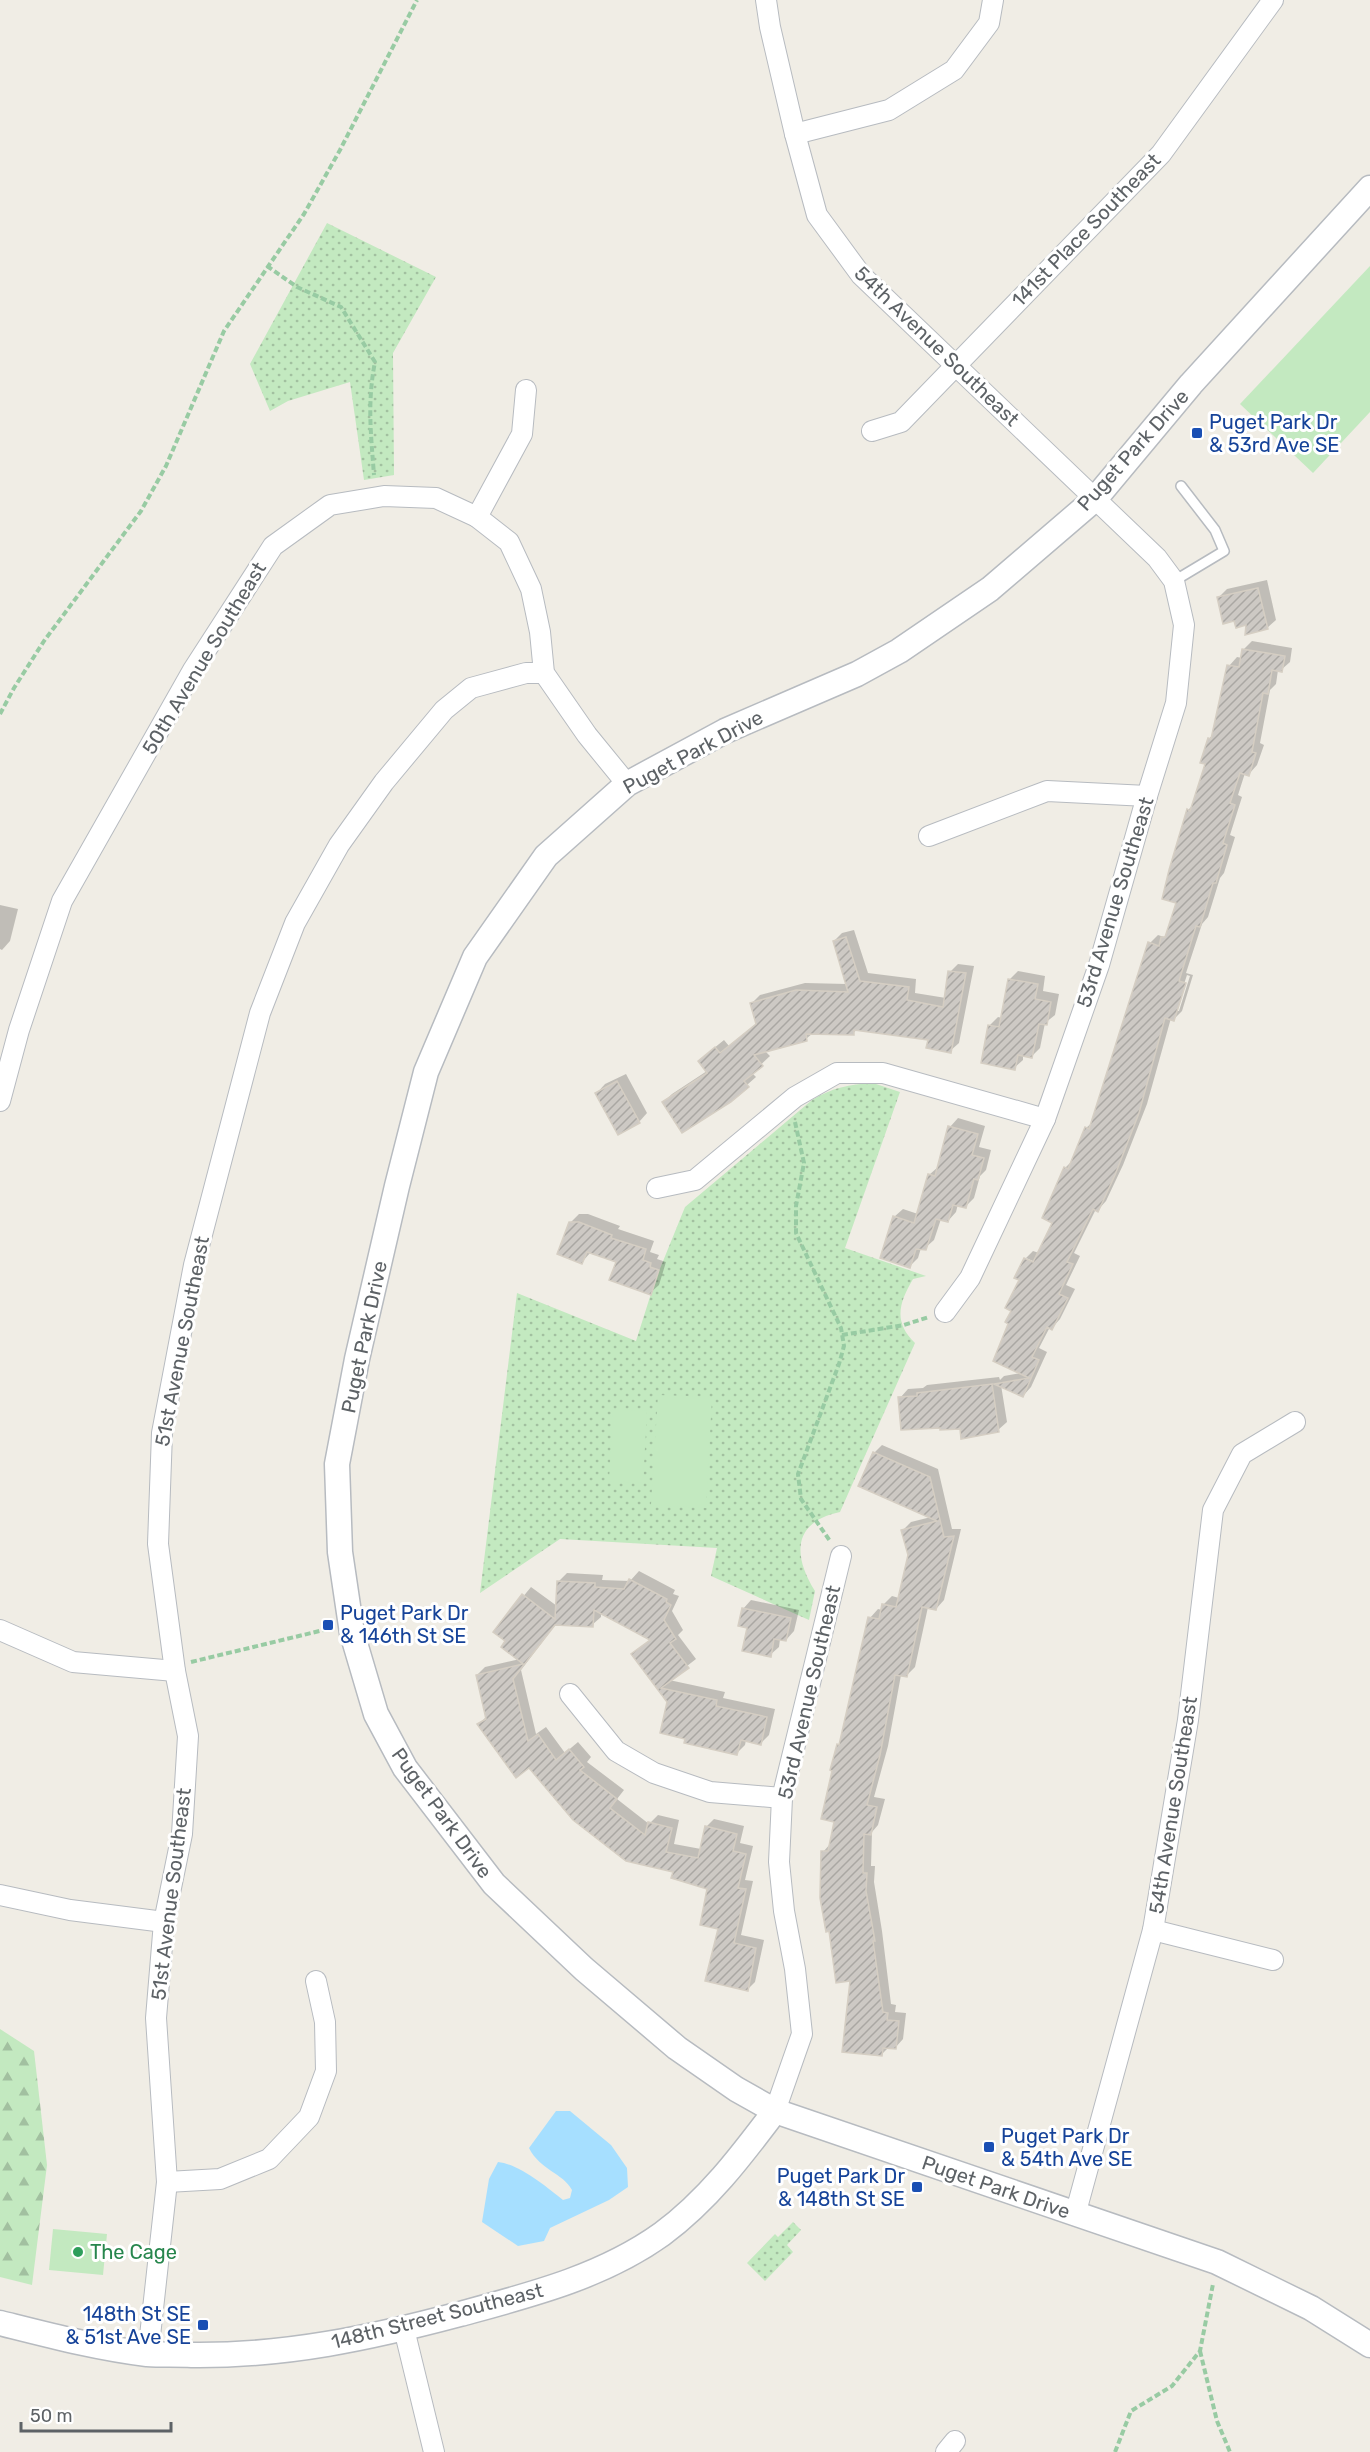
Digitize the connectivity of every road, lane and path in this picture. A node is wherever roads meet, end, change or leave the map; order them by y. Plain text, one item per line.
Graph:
1 (417, 0) edge
2 (766, 0) edge
3 (993, 0) edge
4 (1273, 0) edge
5 (795, 134) junction
6 (1370, 188) edge
7 (267, 266) junction
8 (956, 366) junction
9 (526, 390) dead end
10 (872, 431) dead end
11 (374, 475) dead end
12 (1181, 486) dead end
13 (1095, 499) junction
14 (477, 517) junction
15 (1174, 581) junction
16 (544, 673) junction
17 (0, 714) edge
18 (627, 784) junction
19 (1147, 796) junction
20 (928, 836) dead end
21 (0, 1101) edge
22 (789, 1102) junction
23 (1045, 1119) junction
24 (657, 1188) dead end
25 (945, 1312) joint
26 (842, 1335) junction
27 (1295, 1422) dead end
28 (841, 1556) joint
29 (350, 1623) junction
30 (0, 1630) edge
31 (175, 1669) junction
32 (570, 1694) dead end
33 (782, 1798) junction
34 (0, 1895) edge
35 (164, 1922) junction
36 (1152, 1930) junction
37 (1273, 1960) dead end
38 (316, 1982) dead end
39 (775, 2111) junction
40 (167, 2182) junction
41 (1075, 2215) junction
42 (1217, 2262) junction
43 (0, 2323) edge
44 (404, 2329) junction
45 (1370, 2345) edge
46 (1200, 2351) junction
47 (148, 2354) junction
48 (434, 2452) edge
49 (1115, 2452) edge
50 (1230, 2452) edge

1 - 7 path
2 - 5 street, 54th Avenue Southeast
3 - 5 street
4 - 8 street, 141st Place Southeast
5 - 8 street, 54th Avenue Southeast
6 - 13 street, Puget Park Drive
7 - 11 path
7 - 17 path
8 - 10 street, 141st Place Southeast
8 - 13 street, 54th Avenue Southeast
9 - 14 street
12 - 15 lane
13 - 15 street, 53rd Avenue Southeast
13 - 18 street, Puget Park Drive
14 - 16 street, 50th Avenue Southeast
14 - 21 street, 50th Avenue Southeast
15 - 19 street, 53rd Avenue Southeast
16 - 18 street
16 - 31 street, 51st Avenue Southeast
18 - 29 street, Puget Park Drive
19 - 20 street
19 - 23 street, 53rd Avenue Southeast
22 - 23 street
22 - 24 street
22 - 26 path
23 - 25 street, 53rd Avenue Southeast
25 - 26 path
26 - 28 path
27 - 36 street, 54th Avenue Southeast
28 - 33 street, 53rd Avenue Southeast
29 - 31 path
29 - 39 street, Puget Park Drive
30 - 31 street
31 - 35 street, 51st Avenue Southeast
32 - 33 street
33 - 39 street, 53rd Avenue Southeast
34 - 35 street
35 - 40 street, 51st Avenue Southeast
36 - 37 street
36 - 41 street, 54th Avenue Southeast
38 - 40 street
39 - 41 street, Puget Park Drive
39 - 44 street, 148th Street Southeast
40 - 47 street, 51st Avenue Southeast
41 - 42 street, Puget Park Drive
42 - 45 street, Puget Park Drive
42 - 46 path
43 - 47 street, 148th Street Southeast
44 - 47 street, 148th Street Southeast
44 - 48 street
46 - 49 path
46 - 50 path

